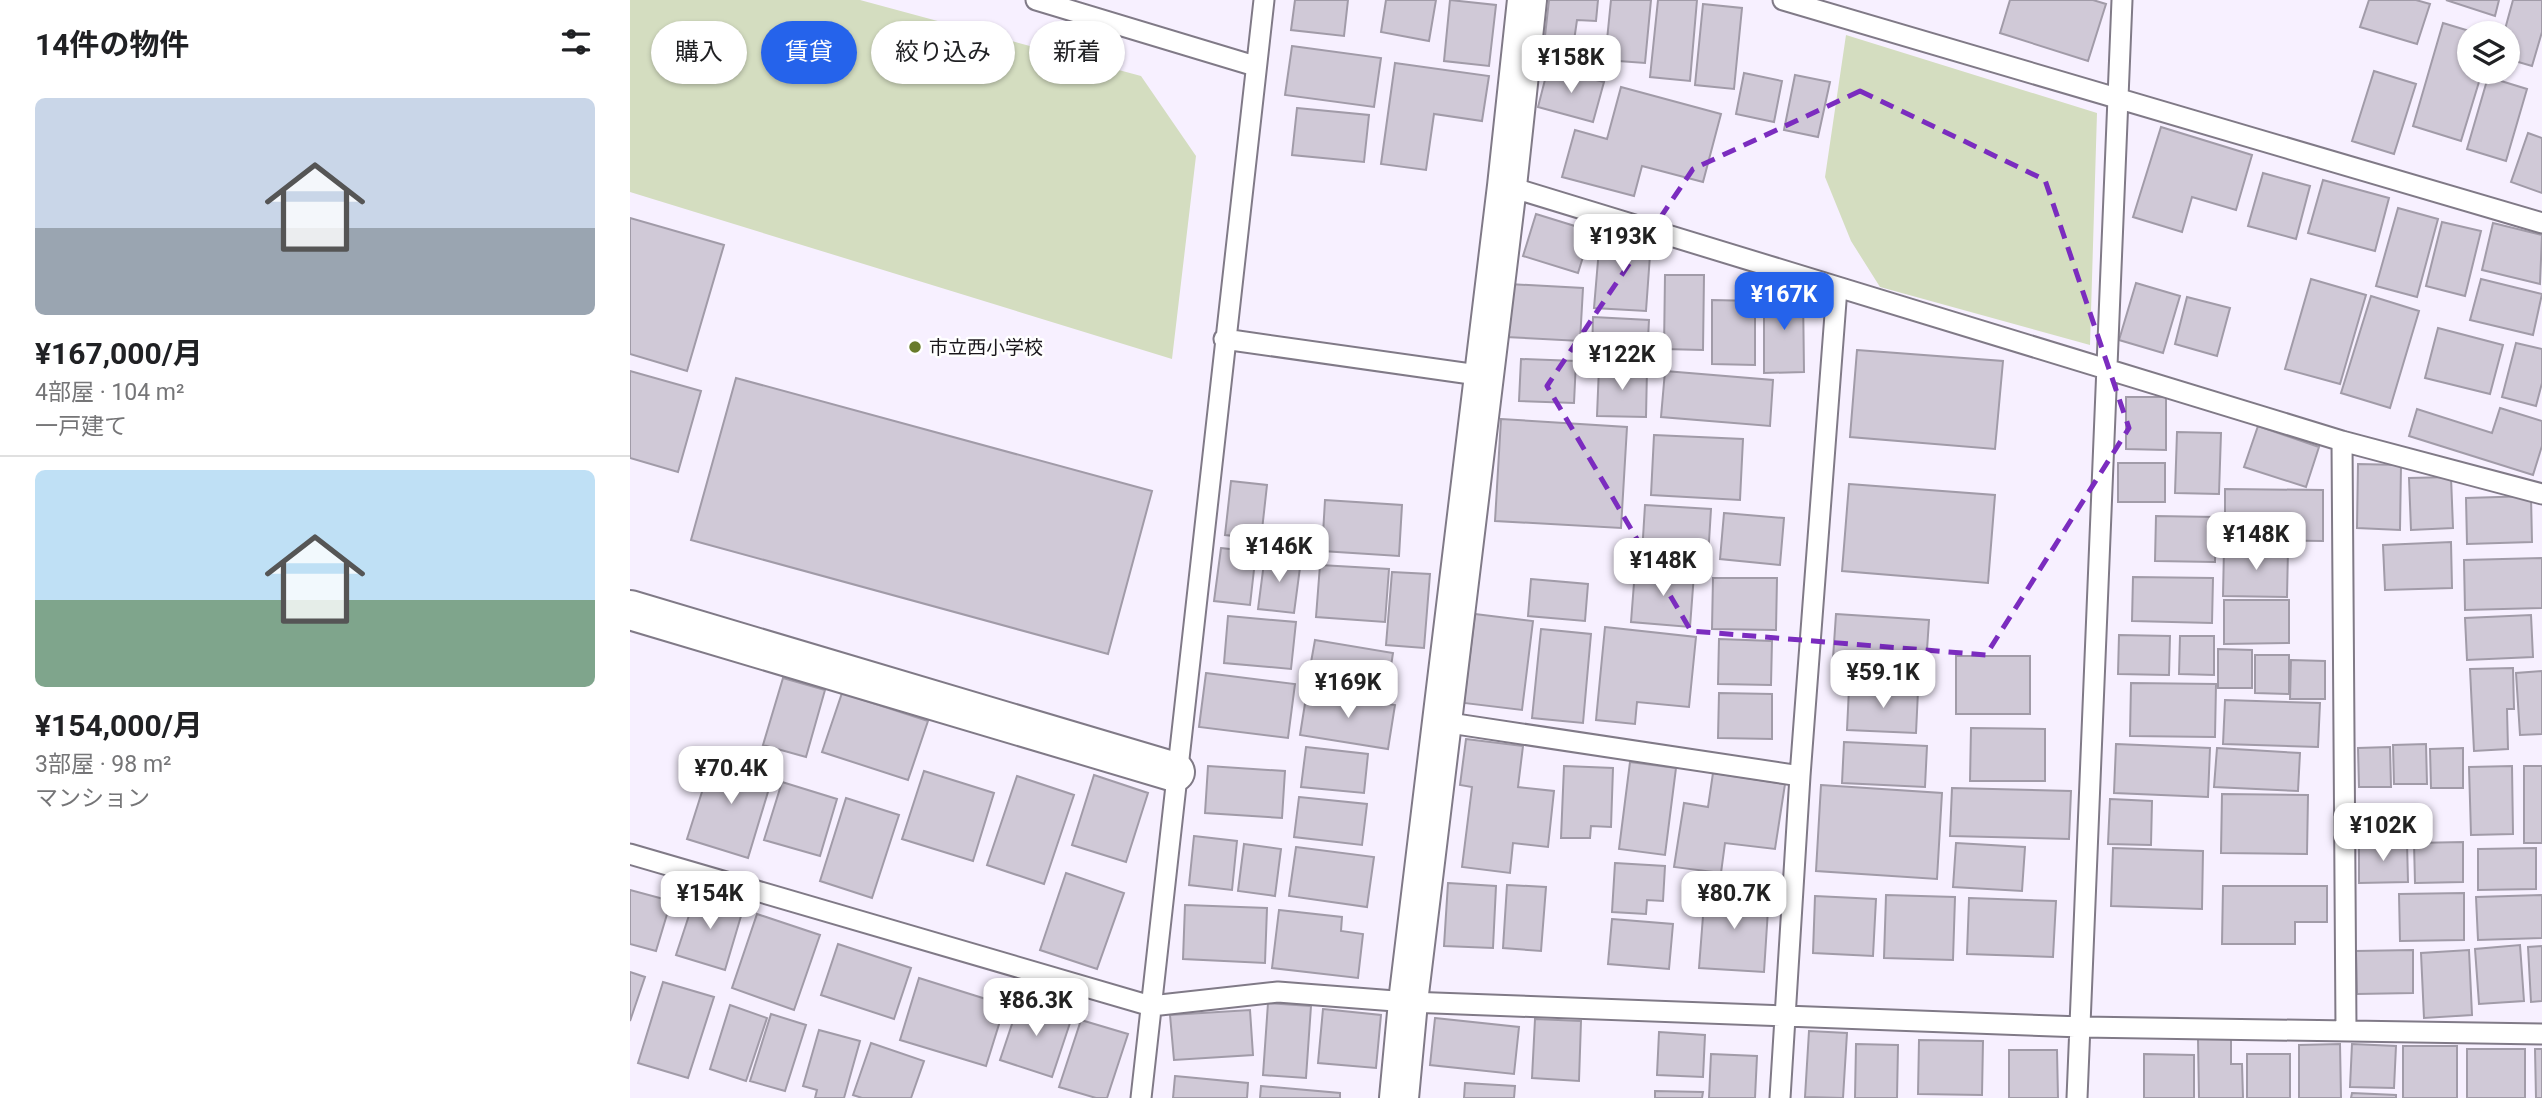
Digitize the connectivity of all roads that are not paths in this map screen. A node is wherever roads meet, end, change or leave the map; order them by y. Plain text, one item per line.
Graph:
1 (1036, 0) edge
2 (1264, 0) edge
3 (1527, 0) edge
4 (1783, 0) edge
5 (2122, 0) edge
6 (1255, 66) junction
7 (2115, 100) junction
8 (1507, 186) junction
9 (2542, 223) edge
10 (1837, 288) junction
11 (1224, 339) junction
12 (2106, 369) junction
13 (1485, 376) junction
14 (2342, 442) junction
15 (2542, 494) edge
16 (630, 610) edge
17 (1443, 722) junction
18 (1175, 772) junction
19 (1800, 776) junction
20 (630, 854) edge
21 (1408, 1002) junction
22 (1151, 1006) junction
23 (1786, 1014) junction
24 (2082, 1027) junction
25 (2346, 1029) junction
26 (2542, 1034) edge
27 (1141, 1098) edge
28 (1399, 1098) edge
29 (1780, 1098) edge
30 (2077, 1098) edge

1 - 6 lane
2 - 6 lane
3 - 8 street
4 - 7 lane
5 - 7 lane
6 - 11 lane
7 - 9 lane
7 - 12 lane
8 - 10 lane
8 - 13 street
10 - 12 lane
10 - 19 lane
11 - 13 lane
11 - 18 lane
12 - 14 lane
12 - 24 lane
13 - 17 street
14 - 15 lane
14 - 25 lane
16 - 18 street
17 - 19 lane
17 - 21 street
18 - 22 lane
19 - 23 lane
20 - 22 lane
21 - 22 lane
21 - 23 lane
21 - 28 street
22 - 27 lane
23 - 24 lane
23 - 29 lane
24 - 25 lane
24 - 30 lane
25 - 26 lane

